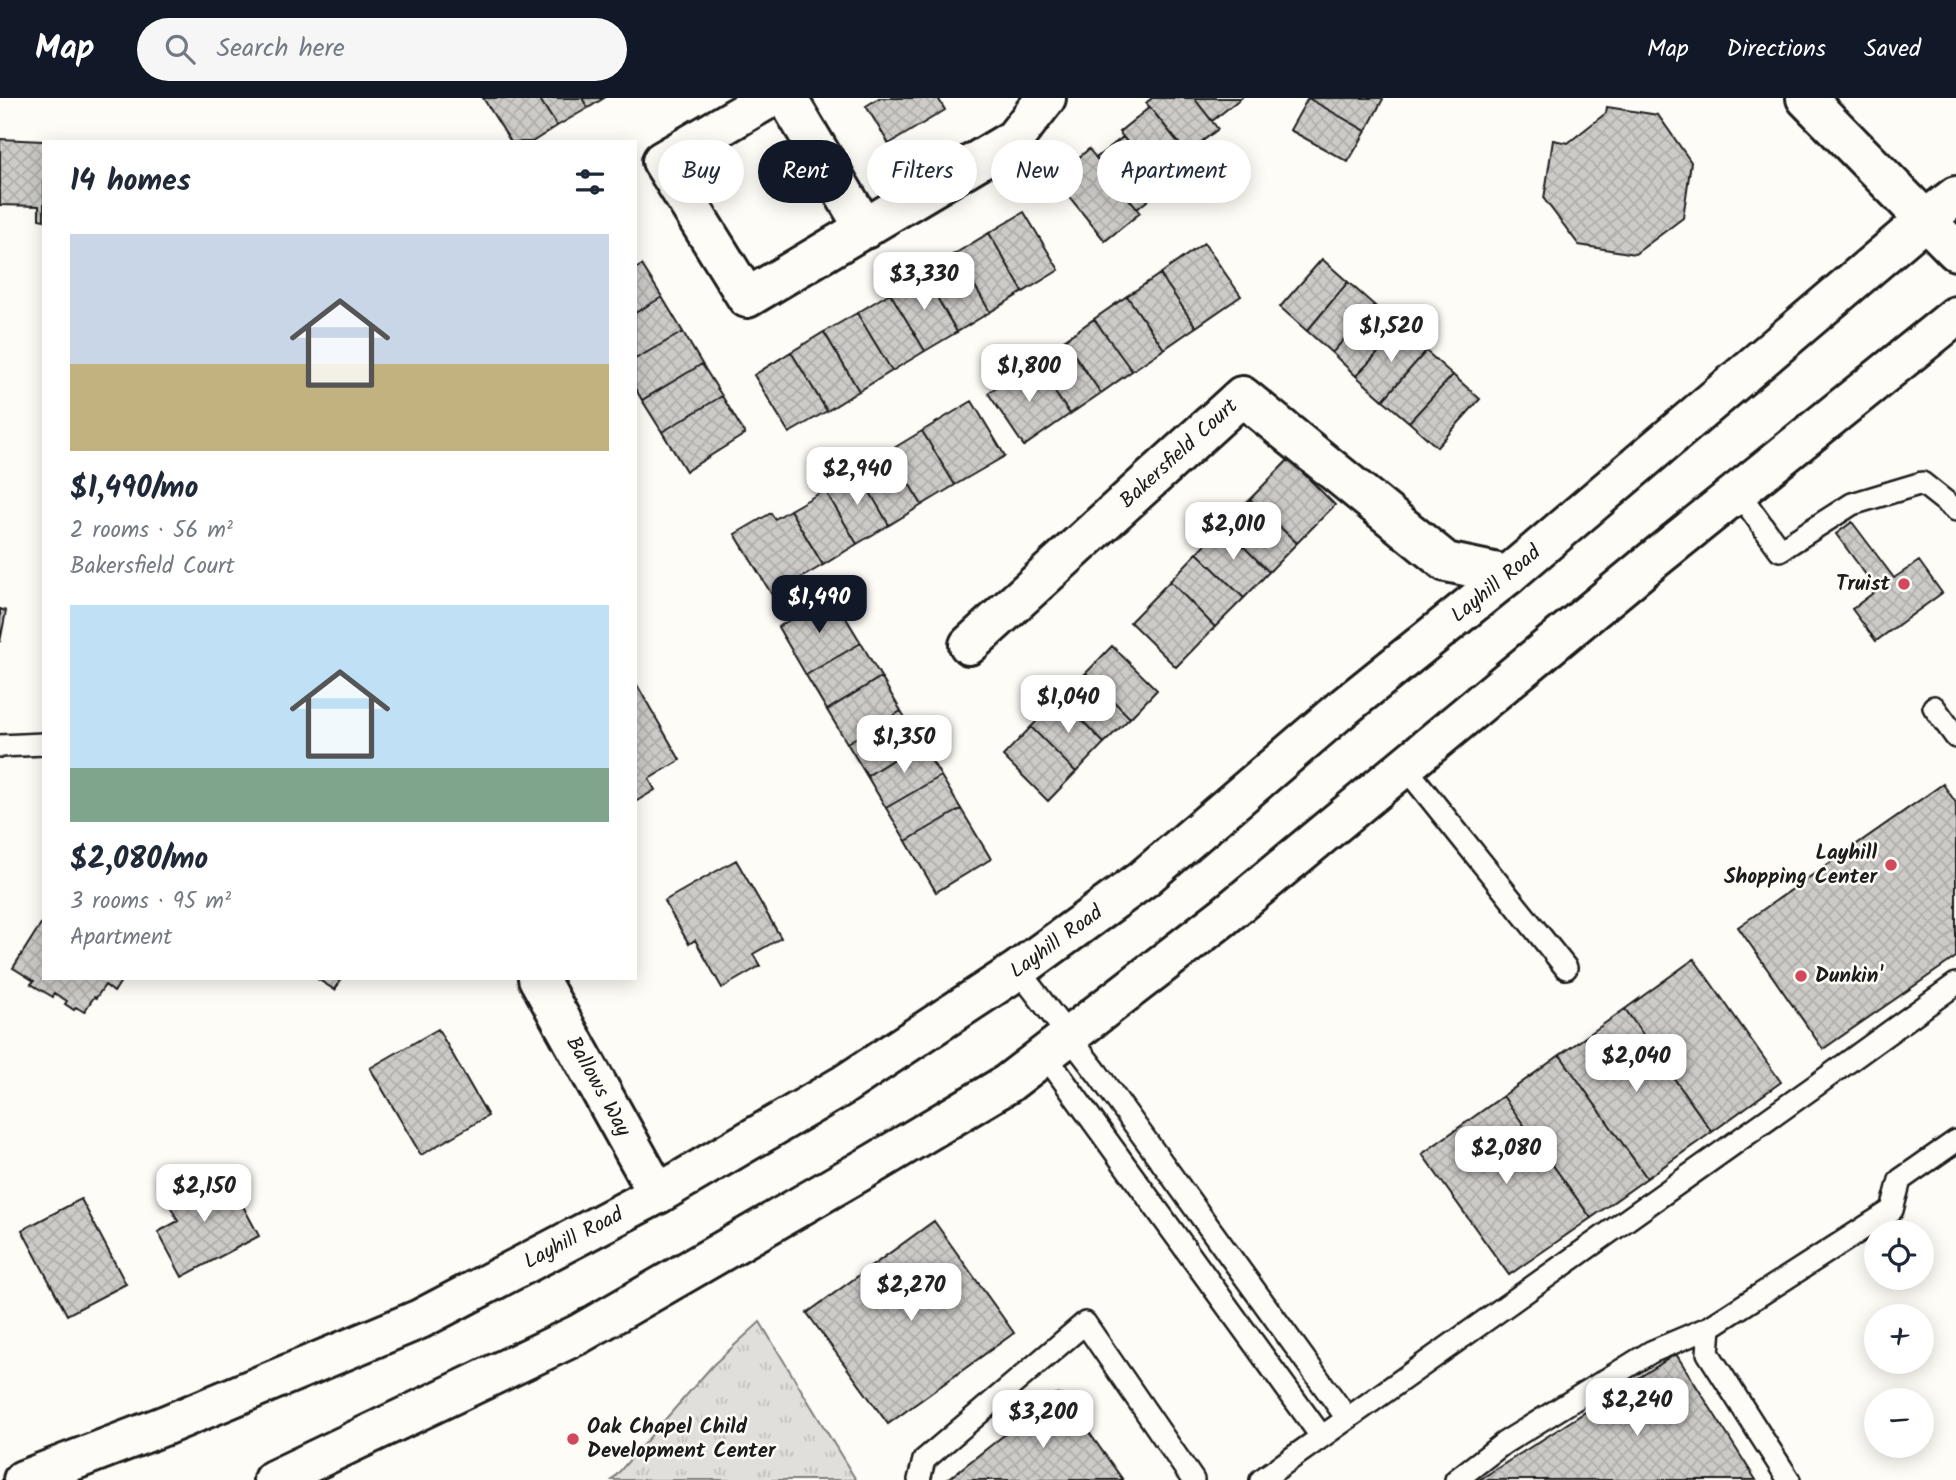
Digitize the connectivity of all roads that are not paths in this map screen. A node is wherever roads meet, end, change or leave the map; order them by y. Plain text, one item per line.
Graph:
1 (770, 98) edge
2 (787, 98) edge
3 (1046, 98) edge
4 (1806, 98) edge
5 (1956, 196) edge
6 (1926, 219) junction
7 (865, 229) junction
8 (1956, 251) edge
9 (1956, 316) edge
10 (1738, 492) junction
11 (1956, 510) edge
12 (1508, 575) junction
13 (969, 645) dead end
14 (1934, 707) dead end
15 (1956, 737) edge
16 (42, 744) edge
17 (0, 746) edge
18 (1405, 767) junction
19 (1566, 968) dead end
20 (1018, 971) junction
21 (539, 980) edge
22 (1956, 984) edge
23 (1057, 1045) junction
24 (1956, 1141) edge
25 (658, 1194) junction
26 (1710, 1327) junction
27 (1347, 1418) junction
28 (1321, 1436) junction
29 (23, 1480) edge
30 (273, 1480) edge
31 (919, 1480) edge
32 (1193, 1480) edge
33 (1261, 1480) edge
34 (1455, 1480) edge
35 (1789, 1480) edge

1 - 7 main road
2 - 7 main road
3 - 7 main road
4 - 6 main road
5 - 6 main road, Layhill Road
6 - 8 main road
6 - 12 main road, Layhill Road
9 - 10 main road
10 - 11 lane
10 - 18 main road
12 - 13 main road, Bakersfield Court
12 - 20 main road, Layhill Road
14 - 15 lane
16 - 17 lane
18 - 19 lane
18 - 23 main road
20 - 23 lane
20 - 25 main road, Layhill Road
21 - 25 main road, Ballows Way
22 - 27 lane
23 - 27 lane
23 - 28 lane
23 - 30 main road
24 - 26 lane
25 - 29 main road, Layhill Road
26 - 34 lane
26 - 35 lane
27 - 28 lane
28 - 33 lane
31 - 32 lane

